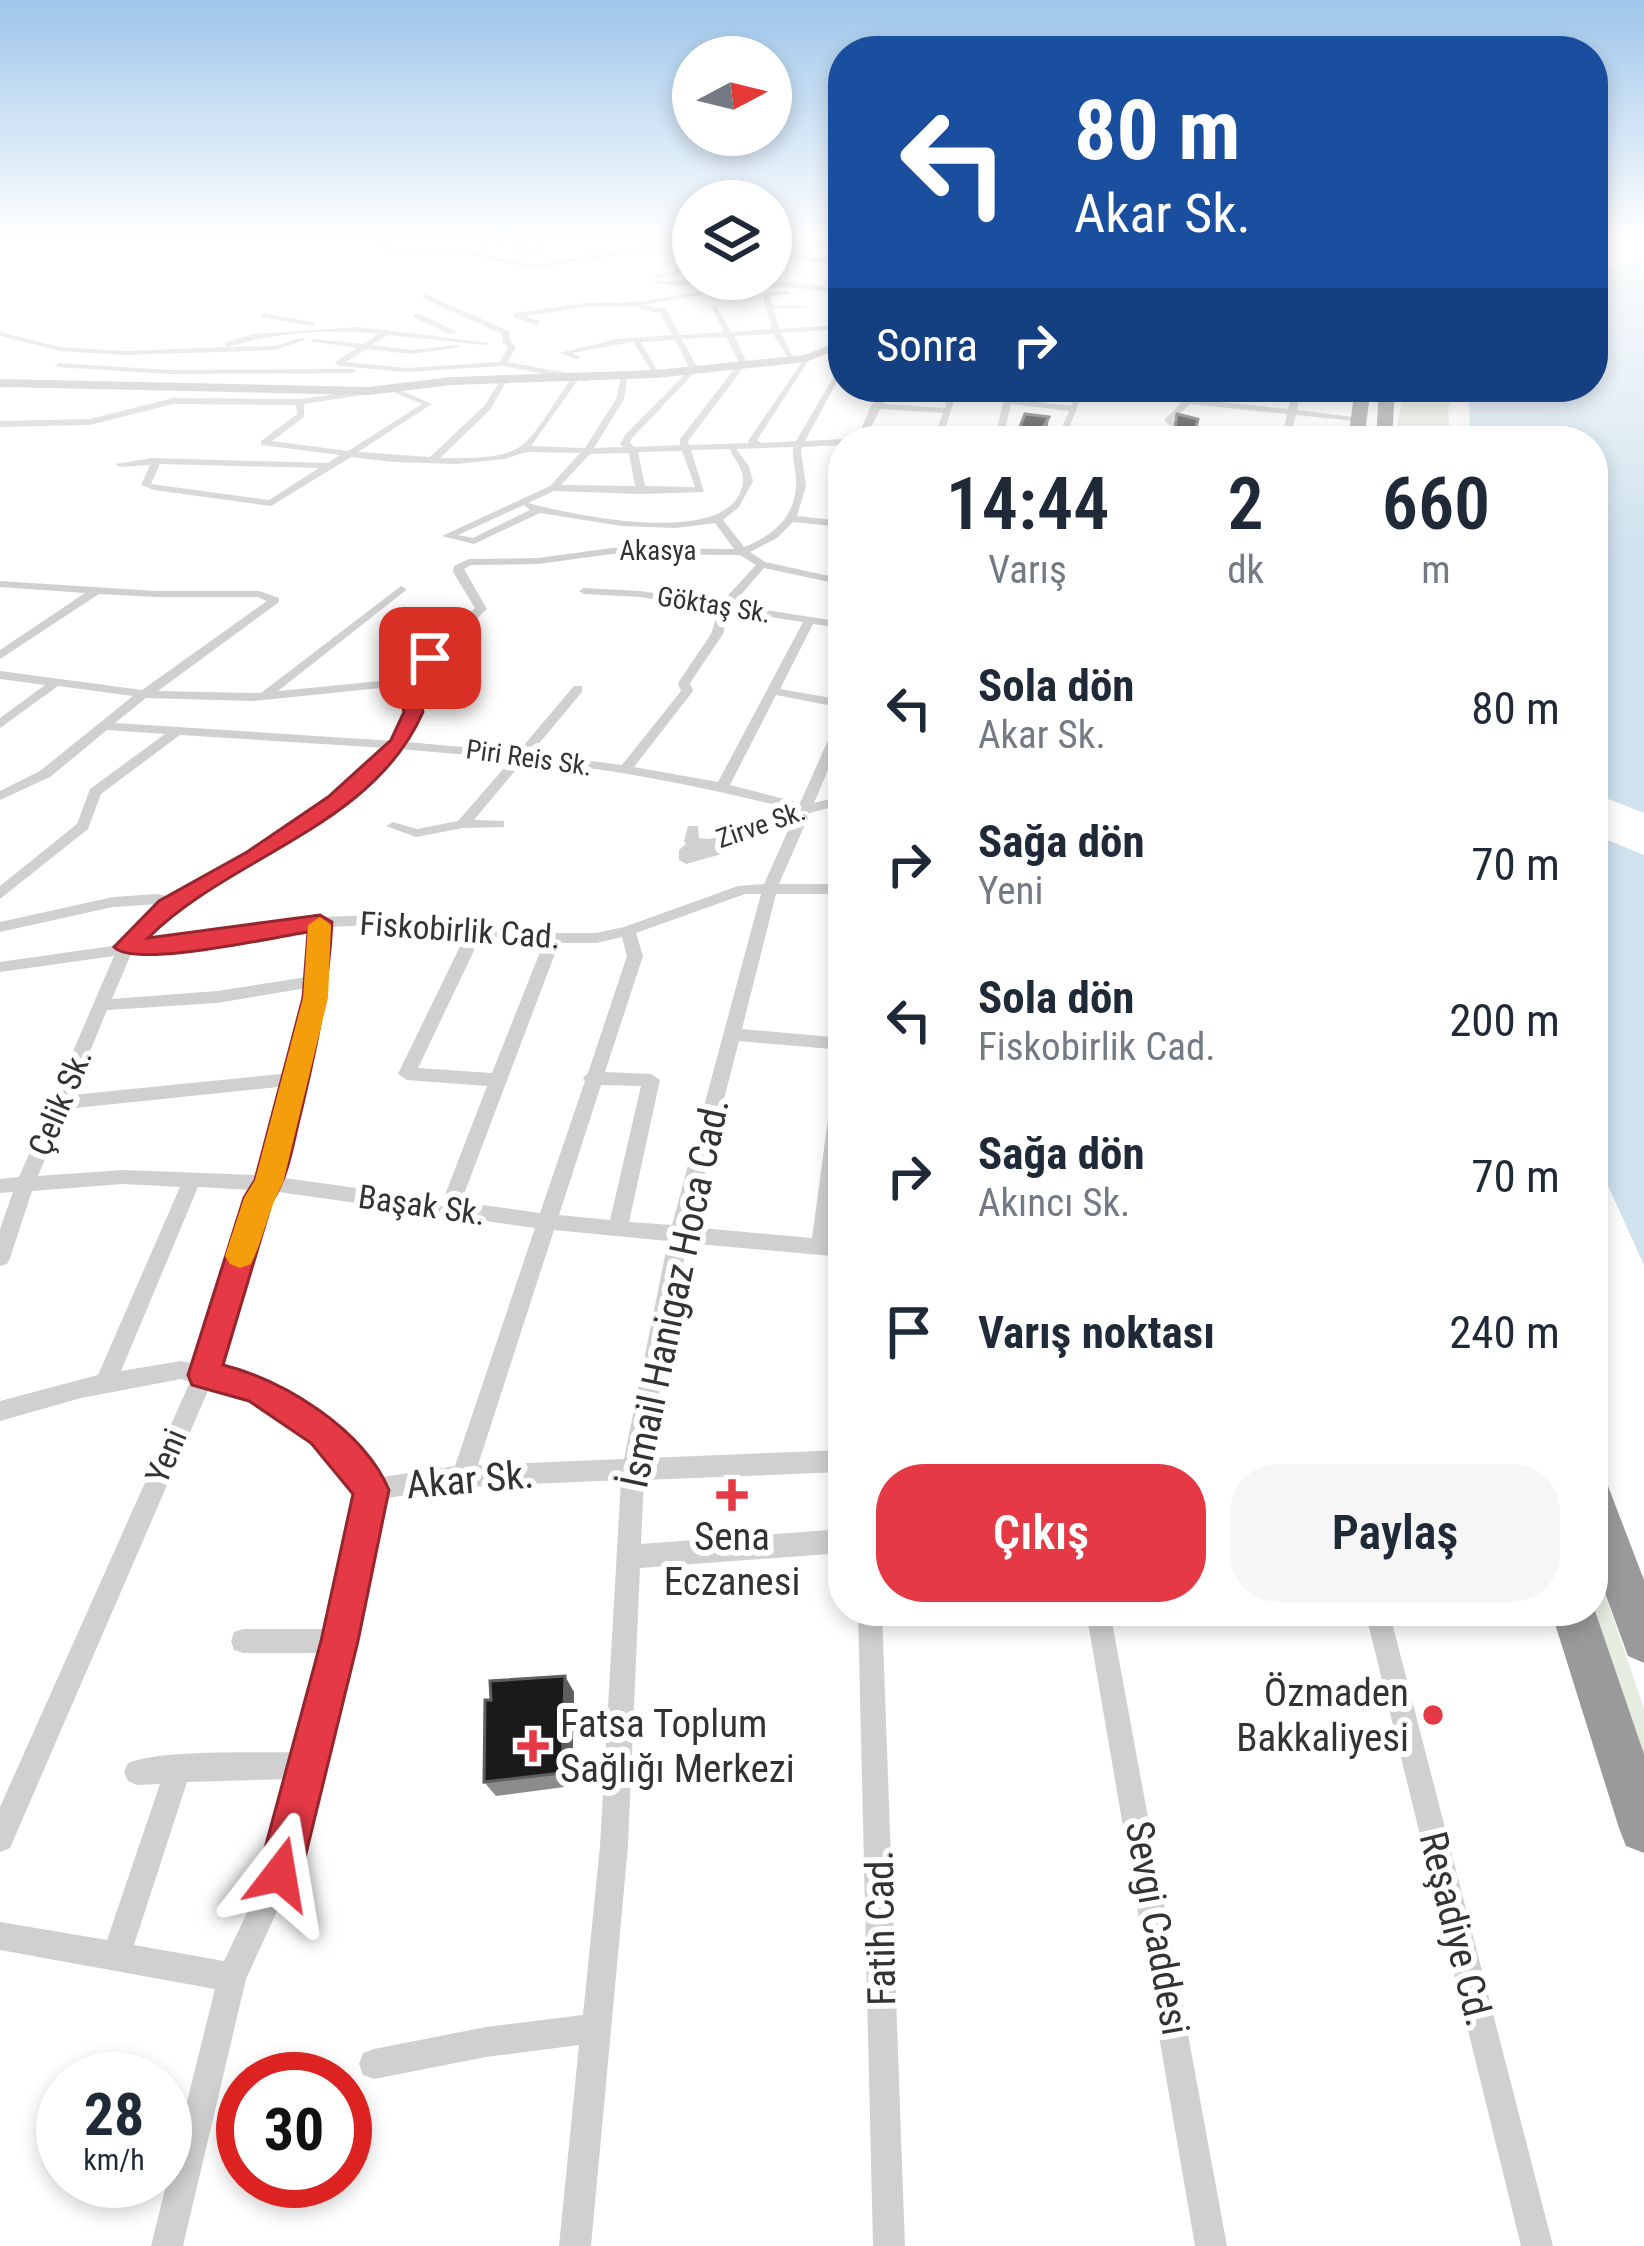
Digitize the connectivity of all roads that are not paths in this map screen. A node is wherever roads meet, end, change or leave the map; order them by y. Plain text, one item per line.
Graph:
1 (38, 343) edge
2 (234, 343) edge
3 (292, 343) edge
4 (326, 343) edge
5 (370, 343) edge
6 (485, 343) joint
7 (489, 343) edge
8 (507, 343) edge
9 (619, 343) edge
10 (638, 343) edge
11 (681, 343) edge
12 (734, 343) edge
13 (783, 343) edge
14 (364, 347) junction
15 (217, 349) junction
16 (828, 349) edge
17 (576, 357) dead end
18 (806, 358) junction
19 (790, 359) junction
20 (743, 363) junction
21 (503, 364) junction
22 (58, 365) dead end
23 (378, 370) junction
24 (694, 370) junction
25 (241, 373) dead end
26 (655, 374) junction
27 (625, 376) junction
28 (580, 379) junction
29 (506, 380) junction
30 (0, 382) edge
31 (392, 388) junction
32 (368, 391) junction
33 (828, 391) edge
34 (300, 402) junction
35 (878, 402) edge
36 (951, 402) edge
37 (1017, 402) edge
38 (1076, 402) edge
39 (1187, 402) edge
40 (1210, 402) edge
41 (1293, 402) edge
42 (1360, 402) edge
43 (1220, 403) junction
44 (875, 406) junction
45 (1072, 409) junction
46 (1290, 410) junction
47 (948, 411) junction
48 (1356, 418) junction
49 (1214, 422) dead end
50 (0, 424) edge
51 (866, 426) edge
52 (942, 426) edge
53 (1066, 426) edge
54 (1175, 426) edge
55 (1287, 426) edge
56 (1356, 426) edge
57 (828, 443) edge
58 (759, 444) junction
59 (799, 444) junction
60 (525, 449) junction
61 (589, 449) junction
62 (633, 451) junction
63 (734, 451) junction
64 (350, 453) junction
65 (687, 453) junction
66 (152, 461) junction
67 (431, 461) junction
68 (120, 464) dead end
69 (329, 466) junction
70 (553, 488) junction
71 (641, 491) junction
72 (521, 503) junction
73 (538, 510) junction
74 (717, 519) junction
75 (793, 519) junction
76 (828, 522) edge
77 (742, 552) junction
78 (762, 564) junction
79 (828, 579) edge
80 (618, 581) dead end
81 (0, 583) edge
82 (401, 589) dead end
83 (97, 590) junction
84 (584, 591) dead end
85 (731, 602) junction
86 (828, 612) edge
87 (809, 620) junction
88 (828, 623) edge
89 (0, 655) edge
90 (0, 675) edge
91 (405, 682) junction
92 (55, 683) junction
93 (578, 689) dead end
94 (772, 691) junction
95 (144, 694) junction
96 (265, 695) junction
97 (828, 701) edge
98 (0, 724) edge
99 (106, 726) junction
100 (177, 731) junction
101 (399, 743) junction
102 (828, 754) edge
103 (522, 758) junction
104 (625, 770) junction
105 (723, 785) junction
106 (0, 796) edge
107 (828, 803) edge
108 (804, 808) junction
109 (463, 824) junction
110 (499, 824) dead end
111 (393, 826) dead end
112 (752, 836) dead end
113 (771, 886) junction
114 (828, 888) edge
115 (0, 894) edge
116 (175, 902) junction
117 (320, 922) junction
118 (0, 927) edge
119 (477, 928) junction
120 (628, 931) junction
121 (553, 938) junction
122 (126, 947) junction
123 (0, 967) edge
124 (314, 982) junction
125 (101, 1005) junction
126 (730, 1034) junction
127 (828, 1043) edge
128 (592, 1078) junction
129 (296, 1079) junction
130 (495, 1080) junction
131 (60, 1103) junction
132 (192, 1180) junction
133 (268, 1183) junction
134 (25, 1184) junction
135 (0, 1186) edge
136 (828, 1188) edge
137 (449, 1208) junction
138 (547, 1222) junction
139 (618, 1226) junction
140 (680, 1232) junction
141 (820, 1248) junction
142 (828, 1248) edge
143 (0, 1258) edge
144 (204, 1375) junction
145 (105, 1384) junction
146 (0, 1411) edge
147 (828, 1462) edge
148 (633, 1470) junction
149 (463, 1476) junction
150 (371, 1490) junction
151 (1608, 1541) edge
152 (828, 1542) edge
153 (628, 1557) junction
154 (870, 1626) edge
155 (1101, 1626) edge
156 (1381, 1626) edge
157 (1578, 1626) edge
158 (1644, 1640) edge
159 (340, 1641) junction
160 (243, 1642) dead end
161 (308, 1766) junction
162 (178, 1769) junction
163 (137, 1772) dead end
164 (1644, 1828) edge
165 (0, 1838) edge
166 (0, 1936) edge
167 (116, 1957) junction
168 (232, 1976) junction
169 (596, 2028) junction
170 (374, 2064) dead end
171 (167, 2246) edge
172 (575, 2246) edge
173 (890, 2246) edge
174 (1211, 2246) edge
175 (1537, 2246) edge

1 - 15 street
2 - 15 street
3 - 15 street
4 - 14 street
5 - 14 street
6 - 7 street
6 - 14 street
8 - 21 street
9 - 17 street
10 - 26 street
11 - 24 street
12 - 20 street
13 - 19 street
14 - 23 street
16 - 18 street
18 - 19 street
18 - 58 street
19 - 20 street
20 - 24 street
20 - 65 street
21 - 23 street
21 - 28 street
22 - 23 street
23 - 25 street
24 - 26 street
24 - 62 street
26 - 27 street
27 - 28 street
27 - 61 street
28 - 29 street
28 - 60 street
29 - 31 street
29 - 67 street
30 - 32 street
31 - 32 street
31 - 64 street
32 - 34 street
33 - 59 street
34 - 50 street
34 - 64 street
35 - 44 street
36 - 47 street
37 - 45 street
38 - 45 street
39 - 54 street
40 - 43 street
41 - 46 street
42 - 48 highway
43 - 46 street
43 - 49 street
44 - 47 street
44 - 51 street
45 - 53 street
46 - 48 street
46 - 55 street
47 - 52 street
48 - 56 highway
57 - 59 street
58 - 59 street
58 - 63 street
58 - 65 street
59 - 75 street
60 - 61 street
60 - 67 street
61 - 62 street
61 - 70 street
62 - 65 street
62 - 71 street
63 - 65 street
63 - 74 street
64 - 67 street
64 - 69 street
65 - 71 street
66 - 68 street
66 - 69 street
66 - 69 street
70 - 71 street
70 - 72 street
72 - 73 street
72 - 73 street
73 - 74 street
74 - 77 street
75 - 76 street
75 - 77 street
77 - 78 street, Akasya
77 - 91 street, Akasya
78 - 79 street, Akasya
78 - 85 street
80 - 85 street, Göktaş Sk.
81 - 83 street
82 - 96 street
83 - 89 street
83 - 95 street
84 - 85 street, Göktaş Sk.
85 - 86 street, Göktaş Sk.
85 - 87 street, Göktaş Sk.
85 - 104 street
87 - 88 street, Göktaş Sk.
87 - 94 street
90 - 92 street
91 - 96 street
91 - 101 street
92 - 95 street
92 - 98 street
93 - 103 street
94 - 97 street
94 - 105 street
95 - 96 street
95 - 99 street
99 - 100 street, Piri Reis Sk.
99 - 106 street
100 - 101 street, Piri Reis Sk.
100 - 115 street
101 - 103 street, Piri Reis Sk.
101 - 116 street
102 - 108 street, İsmail Hanigaz Hoca Cad.
103 - 104 street, Piri Reis Sk.
103 - 109 street
104 - 105 street, Piri Reis Sk.
105 - 108 street, Piri Reis Sk.
107 - 108 street, Zirve Sk.
108 - 112 street, Zirve Sk.
108 - 113 street, İsmail Hanigaz Hoca Cad.
109 - 110 street
109 - 111 street
113 - 114 street, Fiskobirlik Cad.
113 - 120 street, Fiskobirlik Cad.
113 - 126 street, İsmail Hanigaz Hoca Cad.
116 - 118 street
116 - 122 street
117 - 119 street, Fiskobirlik Cad.
117 - 122 street, Fiskobirlik Cad.
117 - 124 street, Yeni
119 - 121 street, Fiskobirlik Cad.
119 - 130 street
120 - 121 street, Fiskobirlik Cad.
120 - 128 street
121 - 130 street
122 - 123 street, Fiskobirlik Cad.
122 - 125 street, Çelik Sk.
124 - 125 street
124 - 129 street, Yeni
125 - 131 street, Çelik Sk.
126 - 127 street
126 - 140 street, İsmail Hanigaz Hoca Cad.
128 - 138 street
128 - 139 street
129 - 131 street
129 - 133 street, Yeni
130 - 137 street
131 - 134 street, Çelik Sk.
132 - 133 street, Başak Sk.
132 - 134 street, Başak Sk.
132 - 145 street
133 - 137 street, Başak Sk.
133 - 144 street, Yeni
134 - 135 street, Başak Sk.
134 - 143 street, Çelik Sk.
136 - 141 street
137 - 138 street, Başak Sk.
138 - 139 street, Başak Sk.
138 - 149 street
139 - 140 street, Başak Sk.
140 - 141 street, Başak Sk.
140 - 148 street, İsmail Hanigaz Hoca Cad.
141 - 142 street, Başak Sk.
144 - 145 street, Akar Sk.
144 - 150 street, Akar Sk.
144 - 165 street, Yeni
145 - 146 street, Akar Sk.
147 - 148 street, Akar Sk.
148 - 149 street, Akar Sk.
148 - 153 street, İsmail Hanigaz Hoca Cad.
149 - 150 street, Akar Sk.
150 - 159 street
151 - 158 highway
152 - 153 street
153 - 169 street, İsmail Hanigaz Hoca Cad.
154 - 173 street, Fatih Cad.
155 - 174 street, Sevgi Caddesi
156 - 175 street, Reşadiye Cd.
157 - 164 highway
159 - 160 street
159 - 161 street
161 - 162 street
161 - 168 street
162 - 163 street
162 - 167 street
166 - 167 street
167 - 168 street
168 - 171 street
169 - 170 street
169 - 172 street, İsmail Hanigaz Hoca Cad.

